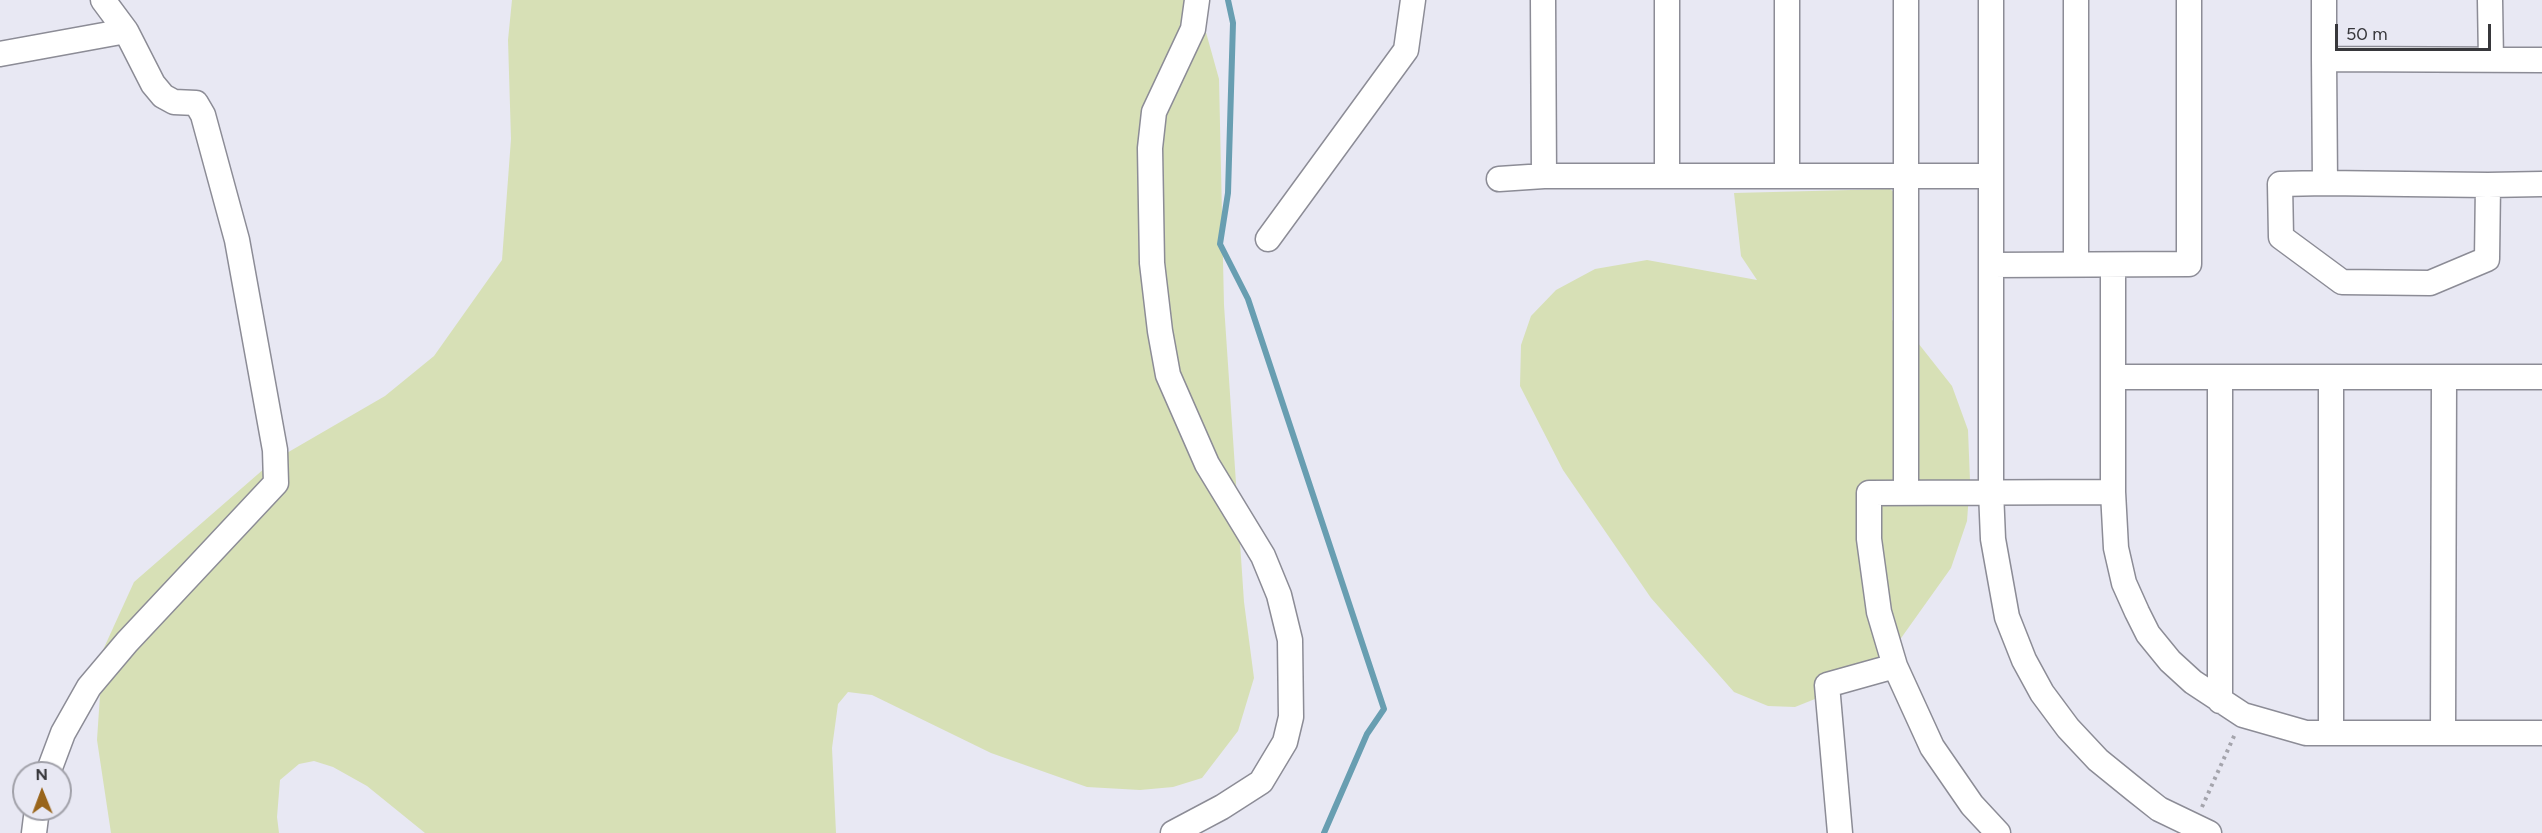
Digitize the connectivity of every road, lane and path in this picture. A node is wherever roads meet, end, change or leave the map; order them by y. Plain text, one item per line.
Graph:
1 (103, 0) edge
2 (1197, 0) edge
3 (1413, 0) edge
4 (1543, 0) edge
5 (1667, 0) edge
6 (1786, 0) edge
7 (1906, 0) edge
8 (1991, 0) edge
9 (2076, 0) edge
10 (2189, 0) edge
11 (2324, 0) edge
12 (2490, 0) edge
13 (126, 31) junction
14 (0, 54) edge
15 (2324, 59) junction
16 (2491, 60) junction
17 (2542, 60) edge
18 (1906, 175) junction
19 (1544, 176) junction
20 (1667, 176) junction
21 (1787, 176) junction
22 (1991, 176) junction
23 (1499, 179) dead end
24 (2325, 183) junction
25 (2542, 184) edge
26 (2488, 185) junction
27 (1268, 239) dead end
28 (2076, 264) junction
29 (1991, 265) junction
30 (2113, 265) junction
31 (2113, 377) junction
32 (2220, 377) junction
33 (2331, 377) junction
34 (2444, 377) junction
35 (2542, 377) edge
36 (1991, 491) junction
37 (1906, 492) junction
38 (2113, 492) junction
39 (1895, 666) junction
40 (2220, 701) junction
41 (2243, 715) junction
42 (2331, 733) junction
43 (2444, 733) junction
44 (2542, 733) edge
45 (52, 761) edge
46 (2204, 831) edge
47 (1173, 833) edge
48 (1840, 833) edge
49 (1998, 833) edge

1 - 13 street
2 - 47 street
3 - 27 street
4 - 19 street
5 - 20 street
6 - 21 street
7 - 18 street
8 - 22 street
9 - 28 street
10 - 30 street
11 - 15 street
12 - 16 street
13 - 14 street
13 - 45 street
15 - 16 street
15 - 24 street
16 - 17 street
18 - 21 street
18 - 22 street
18 - 37 street
19 - 20 street
19 - 23 street
20 - 21 street
22 - 29 street
24 - 26 street
24 - 26 street
25 - 26 street
28 - 29 street
28 - 30 street
29 - 36 street
30 - 31 street
31 - 32 street
31 - 38 street
32 - 33 street
32 - 40 street
33 - 34 street
33 - 42 street
34 - 35 street
34 - 43 street
36 - 37 street
36 - 38 street
36 - 46 street
37 - 39 street
38 - 40 street
39 - 48 street
39 - 49 street
40 - 41 street
41 - 42 street
41 - 46 path
42 - 43 street
43 - 44 street

